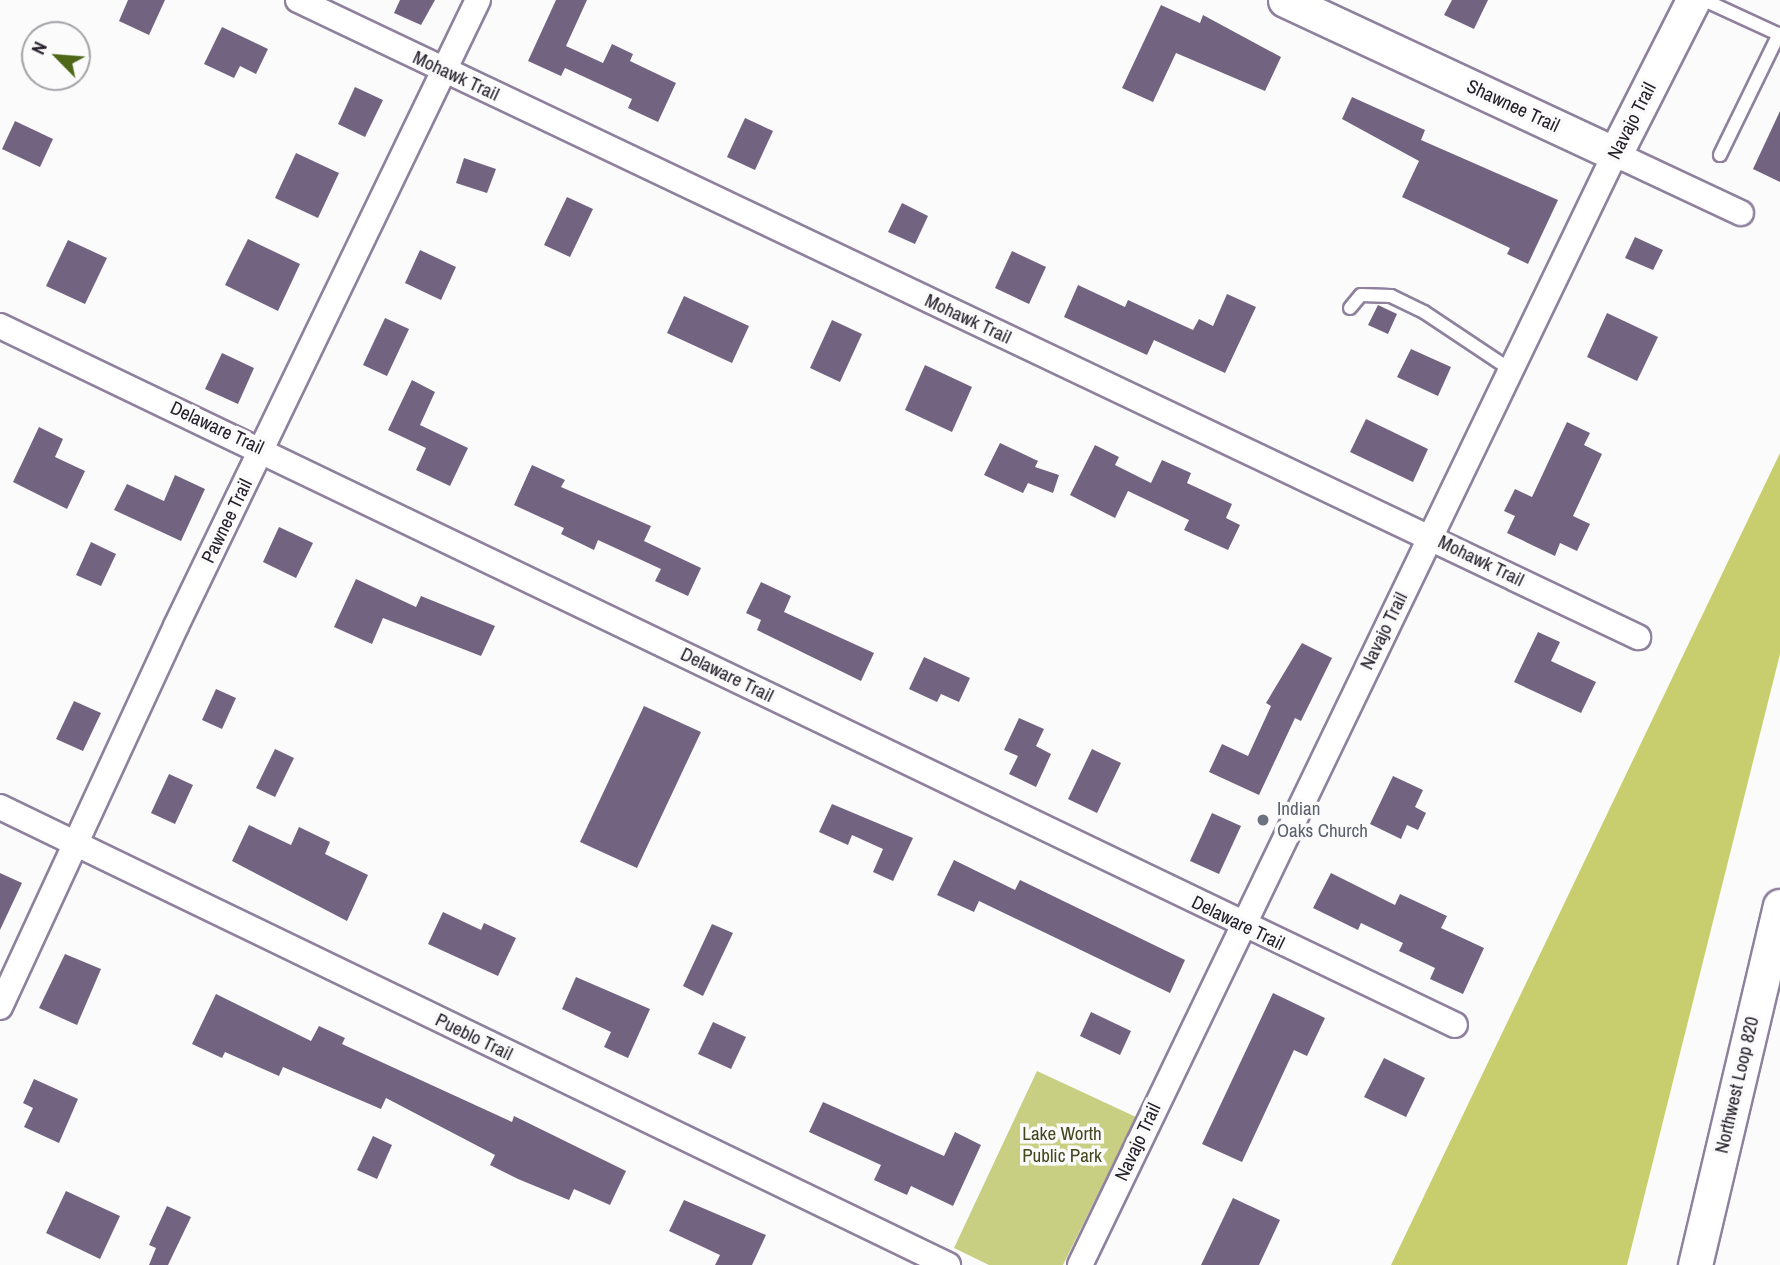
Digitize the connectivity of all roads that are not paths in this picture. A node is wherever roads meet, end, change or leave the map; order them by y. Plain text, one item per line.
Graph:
1 (298, 0) edge
2 (478, 0) edge
3 (1284, 0) edge
4 (1693, 0) edge
5 (1704, 0) edge
6 (1780, 34) edge
7 (442, 69) junction
8 (1615, 154) junction
9 (1720, 155) dead end
10 (1741, 213) dead end
11 (1350, 309) dead end
12 (0, 326) edge
13 (1511, 370) junction
14 (262, 449) junction
15 (1430, 537) junction
16 (1638, 637) dead end
17 (0, 807) edge
18 (78, 845) junction
19 (1780, 906) edge
20 (1241, 925) junction
21 (0, 1007) edge
22 (1455, 1025) dead end
23 (948, 1265) edge
24 (1080, 1265) edge
25 (1695, 1265) edge

1 - 7 street, Mohawk Trail
2 - 7 street, Pawnee Trail
3 - 8 street, Shawnee Trail
4 - 8 street, Navajo Trail
5 - 6 lane
6 - 9 lane
7 - 14 street, Pawnee Trail
7 - 15 street, Mohawk Trail
8 - 10 street, Shawnee Trail
8 - 13 street, Navajo Trail
11 - 13 lane
12 - 14 street, Delaware Trail
13 - 15 street, Navajo Trail
14 - 18 street, Pawnee Trail
14 - 20 street, Delaware Trail
15 - 16 street, Mohawk Trail
15 - 20 street, Navajo Trail
17 - 18 street, Pueblo Trail
18 - 21 street, Pawnee Trail
18 - 23 street, Pueblo Trail
19 - 25 street, Northwest Loop 820
20 - 22 street, Delaware Trail
20 - 24 street, Navajo Trail

